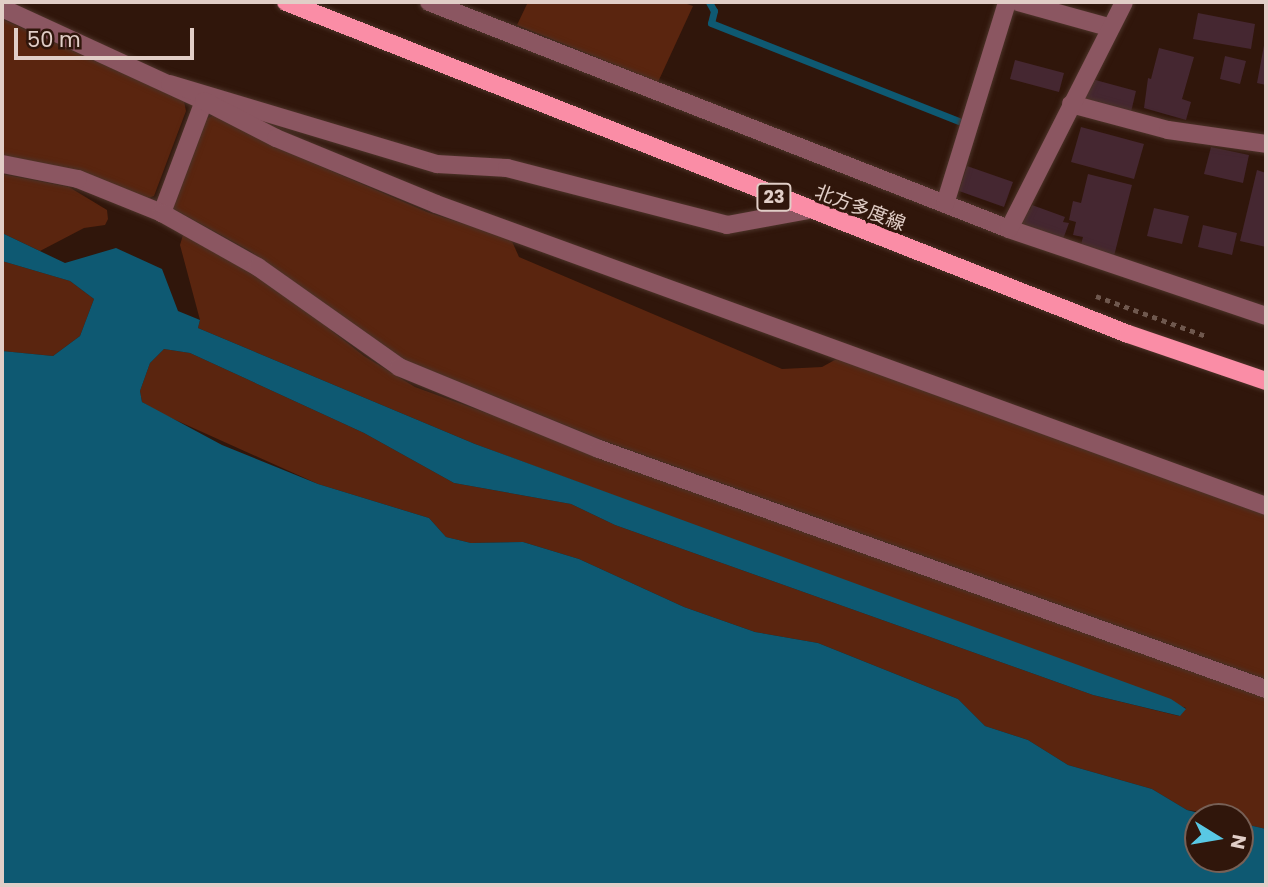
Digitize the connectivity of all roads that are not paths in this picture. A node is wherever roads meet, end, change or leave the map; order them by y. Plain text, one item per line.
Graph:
1 (286, 2) edge
2 (429, 2) edge
3 (1007, 2) edge
4 (1018, 2) edge
5 (1124, 2) edge
6 (2, 8) edge
7 (1108, 27) junction
8 (170, 84) junction
9 (204, 101) junction
10 (1071, 104) junction
11 (1266, 144) edge
12 (2, 164) edge
13 (945, 204) junction
14 (808, 210) junction
15 (162, 213) junction
16 (1009, 229) junction
17 (1266, 316) edge
18 (1266, 381) edge
19 (1266, 506) edge
20 (1266, 689) edge

1 - 14 main road, 北方多度線 / 23
2 - 13 street
3 - 13 street
4 - 7 street
5 - 7 street
6 - 8 street
7 - 10 street
8 - 9 street
8 - 14 street
9 - 15 street
9 - 19 street
10 - 11 street
10 - 16 street
12 - 15 street
13 - 16 street
14 - 18 main road, 北方多度線 / 23
15 - 20 street
16 - 17 street

